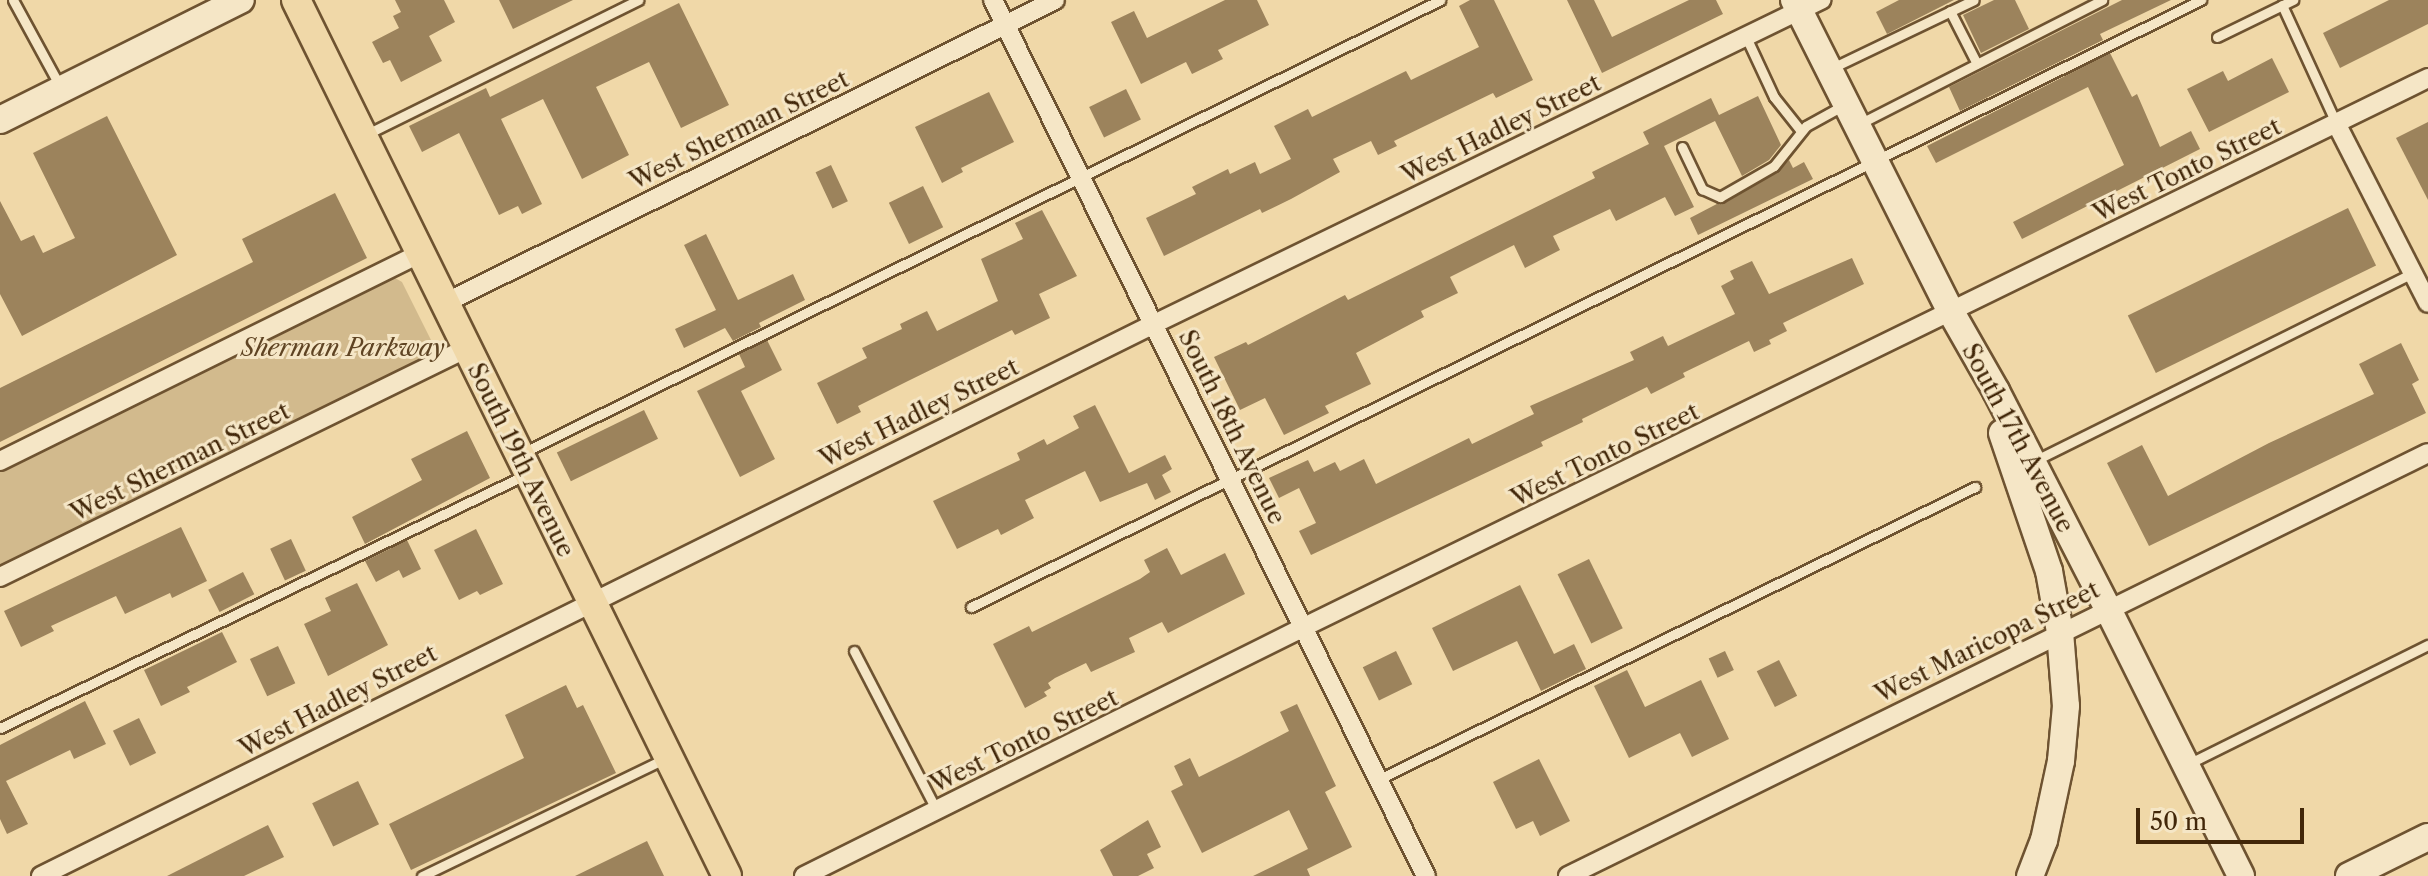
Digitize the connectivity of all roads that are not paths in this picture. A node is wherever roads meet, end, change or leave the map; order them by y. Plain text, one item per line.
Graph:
1 (13, 0) edge
2 (241, 0) edge
3 (296, 0) edge
4 (638, 0) edge
5 (993, 0) edge
6 (1055, 0) edge
7 (1440, 0) edge
8 (1974, 0) edge
9 (2102, 0) edge
10 (2201, 0) edge
11 (2293, 0) edge
12 (1805, 4) edge
13 (2282, 5) junction
14 (1950, 11) junction
15 (1005, 25) junction
16 (1746, 37) junction
17 (2217, 37) dead end
18 (1977, 64) junction
19 (1829, 70) junction
20 (2428, 78) edge
21 (62, 90) junction
22 (1852, 115) junction
23 (0, 120) edge
24 (2336, 123) junction
25 (1801, 131) junction
26 (363, 136) junction
27 (1682, 147) dead end
28 (1875, 160) junction
29 (1080, 177) junction
30 (420, 253) junction
31 (2413, 273) junction
32 (445, 303) junction
33 (2428, 303) edge
34 (1951, 312) junction
35 (1154, 324) junction
36 (467, 348) junction
37 (2428, 453) edge
38 (0, 461) edge
39 (2032, 462) junction
40 (523, 464) junction
41 (1231, 480) junction
42 (1975, 487) dead end
43 (0, 577) edge
44 (591, 602) junction
45 (971, 607) dead end
46 (2108, 609) junction
47 (1304, 627) junction
48 (2060, 632) junction
49 (2428, 645) edge
50 (854, 651) dead end
51 (0, 728) edge
52 (667, 757) junction
53 (2185, 765) junction
54 (1379, 779) junction
55 (937, 811) junction
56 (2428, 837) edge
57 (41, 876) edge
58 (422, 876) edge
59 (727, 876) edge
60 (804, 876) edge
61 (1426, 876) edge
62 (1568, 876) edge
63 (2030, 876) edge
64 (2241, 876) edge
65 (2349, 876) edge

1 - 21 lane
2 - 21 main road
3 - 26 main road, South 19th Avenue
4 - 26 lane
5 - 15 street, South 18th Avenue
6 - 15 street, West Sherman Street
7 - 29 lane
8 - 14 lane
9 - 18 lane
10 - 28 lane
11 - 13 lane
12 - 16 street, West Hadley Street
12 - 19 main road, South 17th Avenue
13 - 17 lane
13 - 24 lane
14 - 18 lane
14 - 19 lane
15 - 29 street, South 18th Avenue
15 - 32 street, West Sherman Street
16 - 25 lane
16 - 35 street, West Hadley Street
18 - 22 lane
19 - 22 main road, South 17th Avenue
20 - 24 street, West Tonto Street
21 - 23 main road
22 - 25 lane
22 - 28 main road, South 17th Avenue
24 - 31 street
24 - 34 street, West Tonto Street
25 - 27 lane
26 - 30 main road, South 19th Avenue
28 - 34 main road, South 17th Avenue
28 - 41 lane
29 - 35 street, South 18th Avenue
29 - 40 lane
30 - 32 main road, South 19th Avenue
30 - 38 street
31 - 33 street
31 - 39 lane
32 - 36 main road, South 19th Avenue
34 - 39 main road, South 17th Avenue
34 - 47 street, West Tonto Street
34 - 48 main road
35 - 41 street, South 18th Avenue
35 - 44 street, West Hadley Street
36 - 40 main road, South 19th Avenue
36 - 43 street, West Sherman Street
37 - 46 street, West Maricopa Street
39 - 46 main road, South 17th Avenue
40 - 44 main road, South 19th Avenue
40 - 51 lane
41 - 45 lane
41 - 47 street, South 18th Avenue
42 - 54 lane
44 - 52 main road, South 19th Avenue
44 - 57 street, West Hadley Street
46 - 48 street, West Maricopa Street
46 - 53 main road, South 17th Avenue
47 - 54 street, South 18th Avenue
47 - 55 street, West Tonto Street
48 - 62 street, West Maricopa Street
48 - 63 main road
49 - 53 lane
50 - 55 lane
52 - 58 lane
52 - 59 main road, South 19th Avenue
53 - 64 main road, South 17th Avenue
54 - 61 street, South 18th Avenue
55 - 60 street, West Tonto Street
56 - 65 main road

